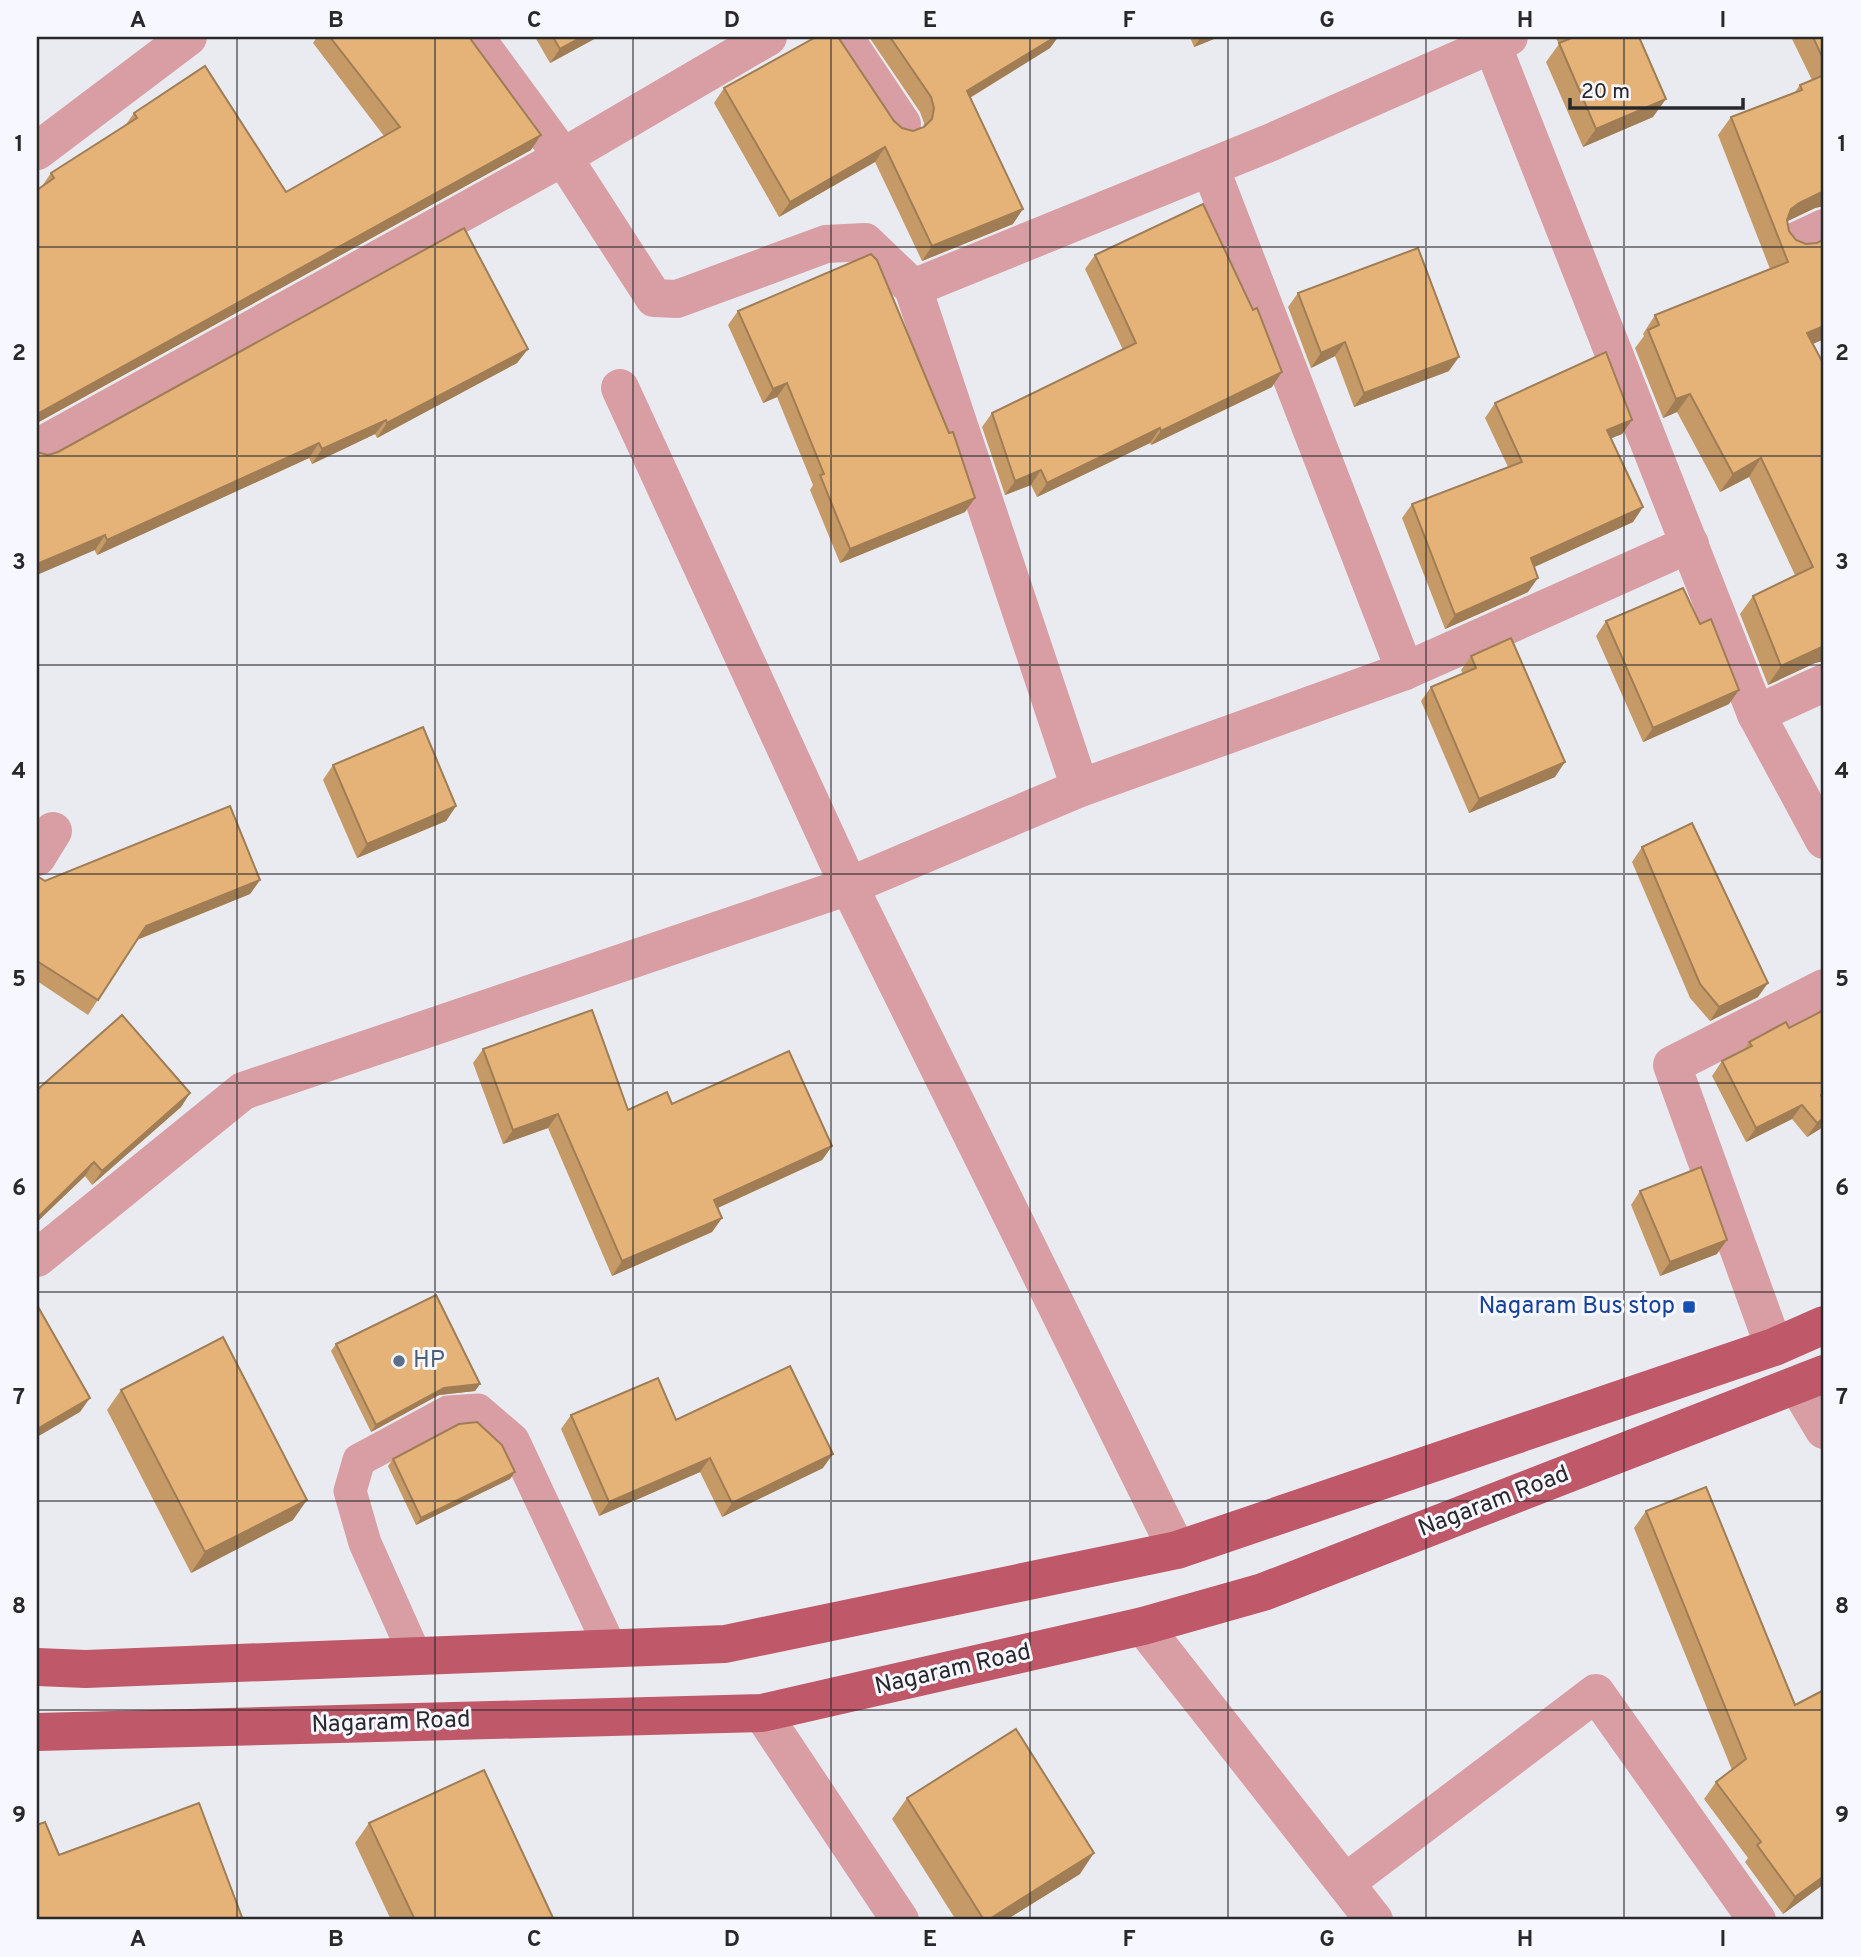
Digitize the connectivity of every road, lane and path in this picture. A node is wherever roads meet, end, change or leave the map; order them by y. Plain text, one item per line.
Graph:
1 (188, 37) edge
2 (475, 37) edge
3 (768, 37) edge
4 (844, 37) edge
5 (1501, 41) edge
6 (902, 124) edge
7 (37, 151) edge
8 (563, 157) junction
9 (1210, 167) junction
10 (913, 288) junction
11 (620, 388) dead end
12 (37, 448) edge
13 (1690, 544) junction
14 (1405, 671) junction
15 (1824, 683) edge
16 (1756, 714) junction
17 (1080, 788) junction
18 (1824, 840) edge
19 (849, 886) junction
20 (1824, 988) edge
21 (37, 1258) edge
22 (1824, 1325) edge
23 (1774, 1347) junction
24 (1811, 1380) edge
25 (1824, 1430) edge
26 (1177, 1550) junction
27 (1143, 1626) junction
28 (610, 1647) junction
29 (415, 1655) junction
30 (37, 1668) edge
31 (762, 1713) junction
32 (37, 1732) edge
33 (1345, 1883) junction
34 (900, 1920) edge
35 (1374, 1920) edge
36 (1757, 1920) edge

1 - 7 street
2 - 8 street
3 - 8 street
4 - 6 street
5 - 9 street
5 - 13 street
8 - 10 street
8 - 12 street
9 - 10 street
9 - 14 street
10 - 17 street
11 - 19 street
13 - 14 street
13 - 16 street
14 - 17 street
15 - 16 street
16 - 18 street
17 - 19 street
19 - 21 street
19 - 26 street
20 - 23 street
22 - 23 main road
23 - 26 main road
24 - 25 street
24 - 27 main road, Nagaram Road
26 - 28 main road
27 - 31 main road, Nagaram Road
27 - 33 street
28 - 29 main road
28 - 29 lane
29 - 30 main road
31 - 32 main road, Nagaram Road
31 - 34 street
33 - 35 street
33 - 36 street

